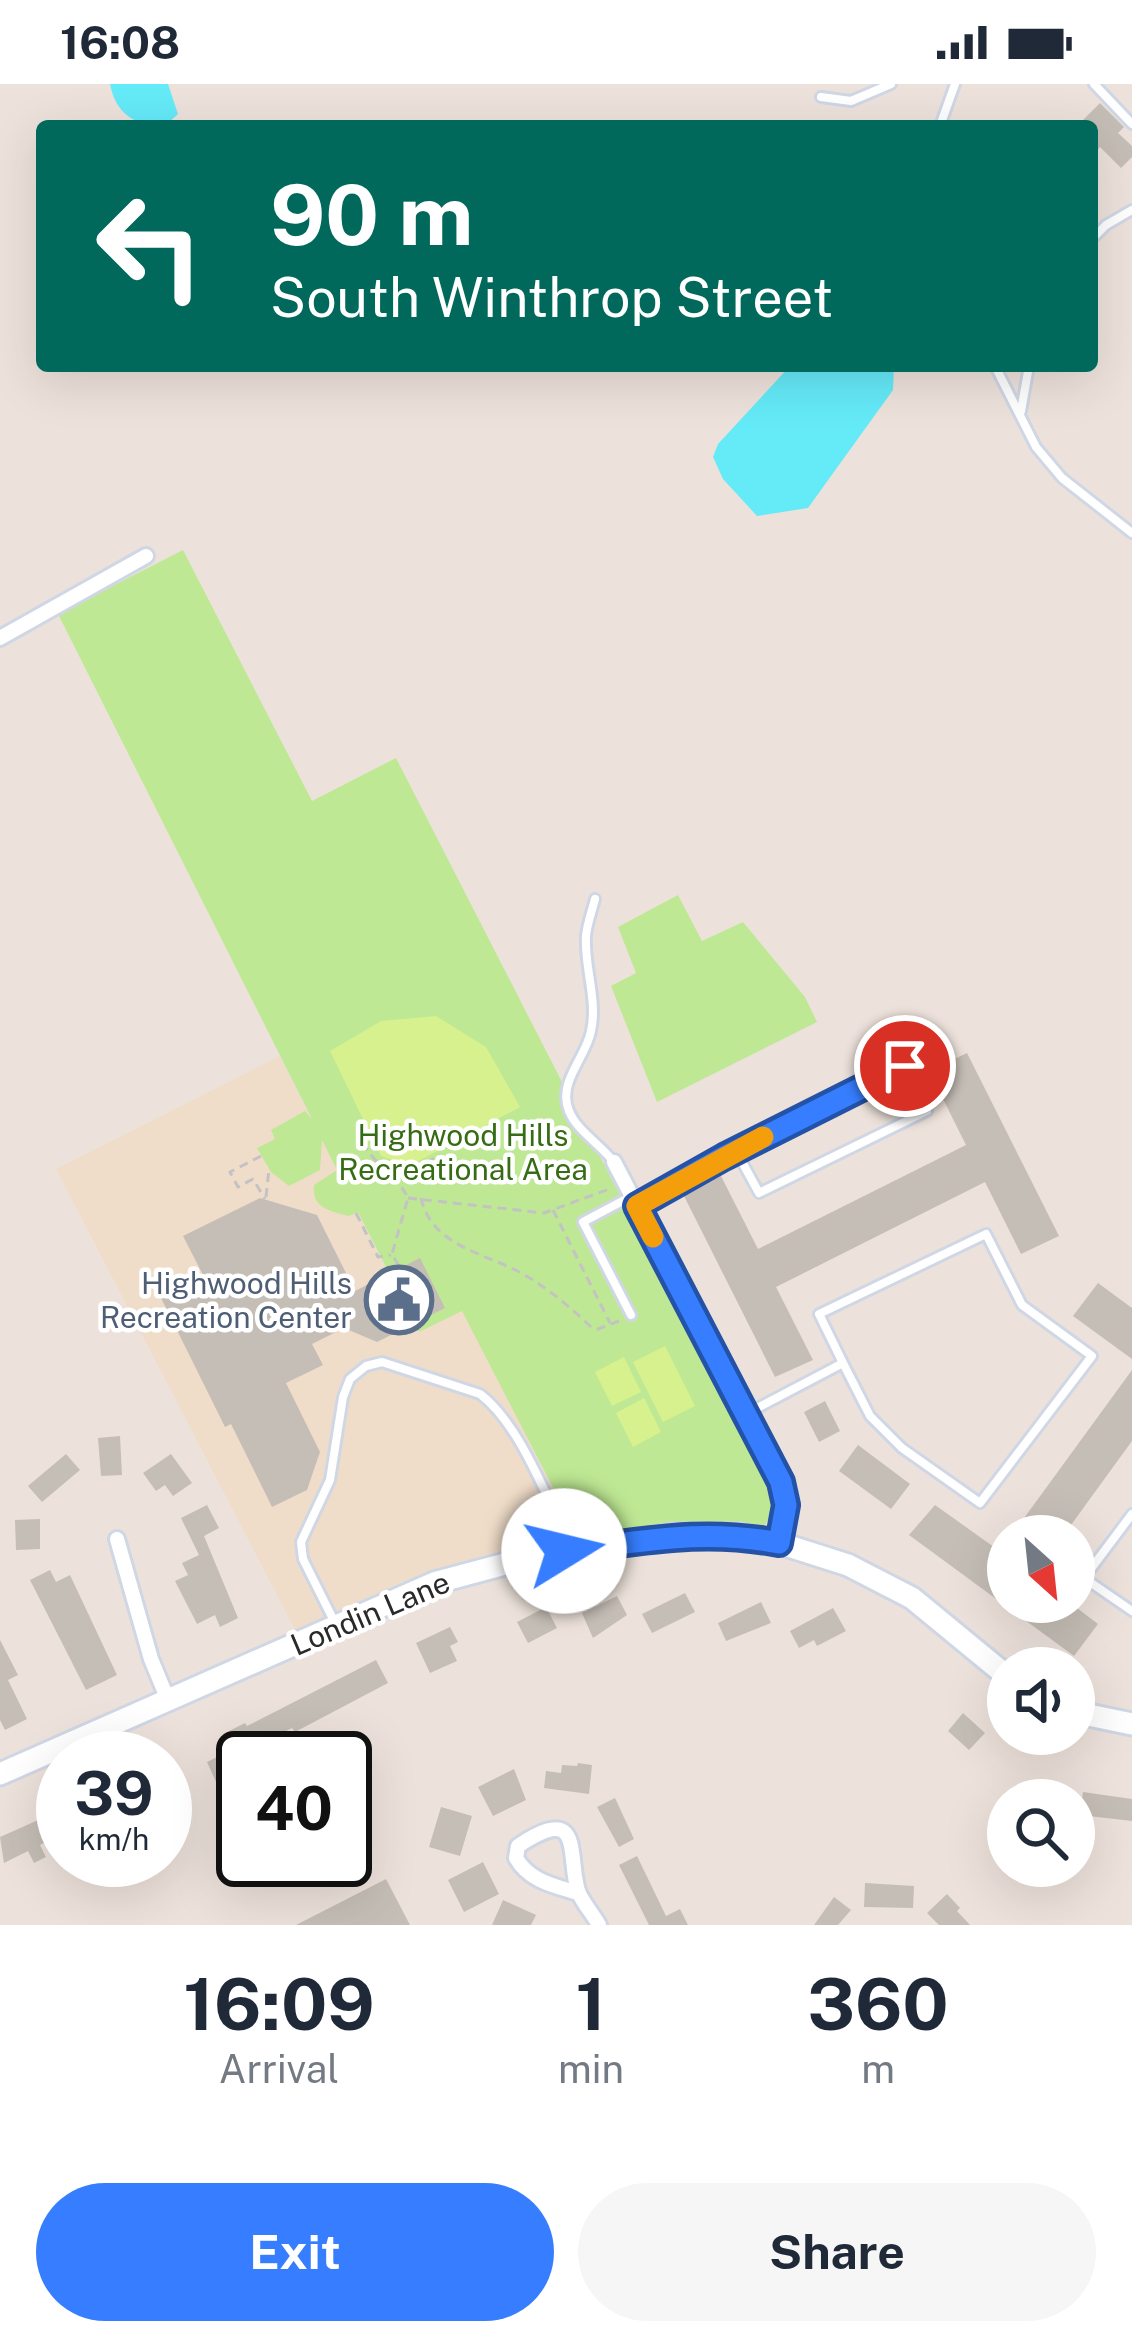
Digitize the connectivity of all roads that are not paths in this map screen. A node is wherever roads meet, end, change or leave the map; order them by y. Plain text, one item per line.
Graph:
1 (891, 84) edge
2 (955, 84) edge
3 (1094, 84) edge
4 (821, 97) dead end
5 (942, 120) edge
6 (1132, 124) edge
7 (1132, 211) edge
8 (1098, 233) edge
9 (998, 372) edge
10 (1028, 372) edge
11 (1020, 413) junction
12 (1132, 533) edge
13 (146, 556) dead end
14 (0, 638) edge
15 (595, 898) dead end
16 (724, 1157) junction
17 (614, 1162) joint
18 (631, 1195) junction
19 (632, 1316) road end
20 (843, 1363) junction
21 (745, 1414) junction
22 (1132, 1514) edge
23 (117, 1539) dead end
24 (779, 1543) junction
25 (572, 1550) junction
26 (1132, 1612) edge
27 (336, 1626) junction
28 (987, 1660) edge
29 (168, 1700) junction
30 (1095, 1716) edge
31 (1132, 1724) edge
32 (0, 1774) edge
33 (578, 1893) junction
34 (599, 1925) edge

1 - 4 lane
2 - 5 lane
3 - 6 lane
7 - 8 lane
9 - 11 lane
10 - 11 lane
11 - 12 lane
13 - 14 street
15 - 17 lane
16 - 16 lane
16 - 18 lane
17 - 18 street
18 - 19 lane
18 - 21 street
20 - 20 lane
20 - 21 lane
21 - 24 street
22 - 26 lane
23 - 29 street
24 - 25 street, Londin Lane
24 - 28 street, Londin Lane
25 - 27 street, Londin Lane
25 - 27 lane
27 - 29 street, Londin Lane
29 - 32 street, Londin Lane
30 - 31 street
33 - 33 street
33 - 34 street

